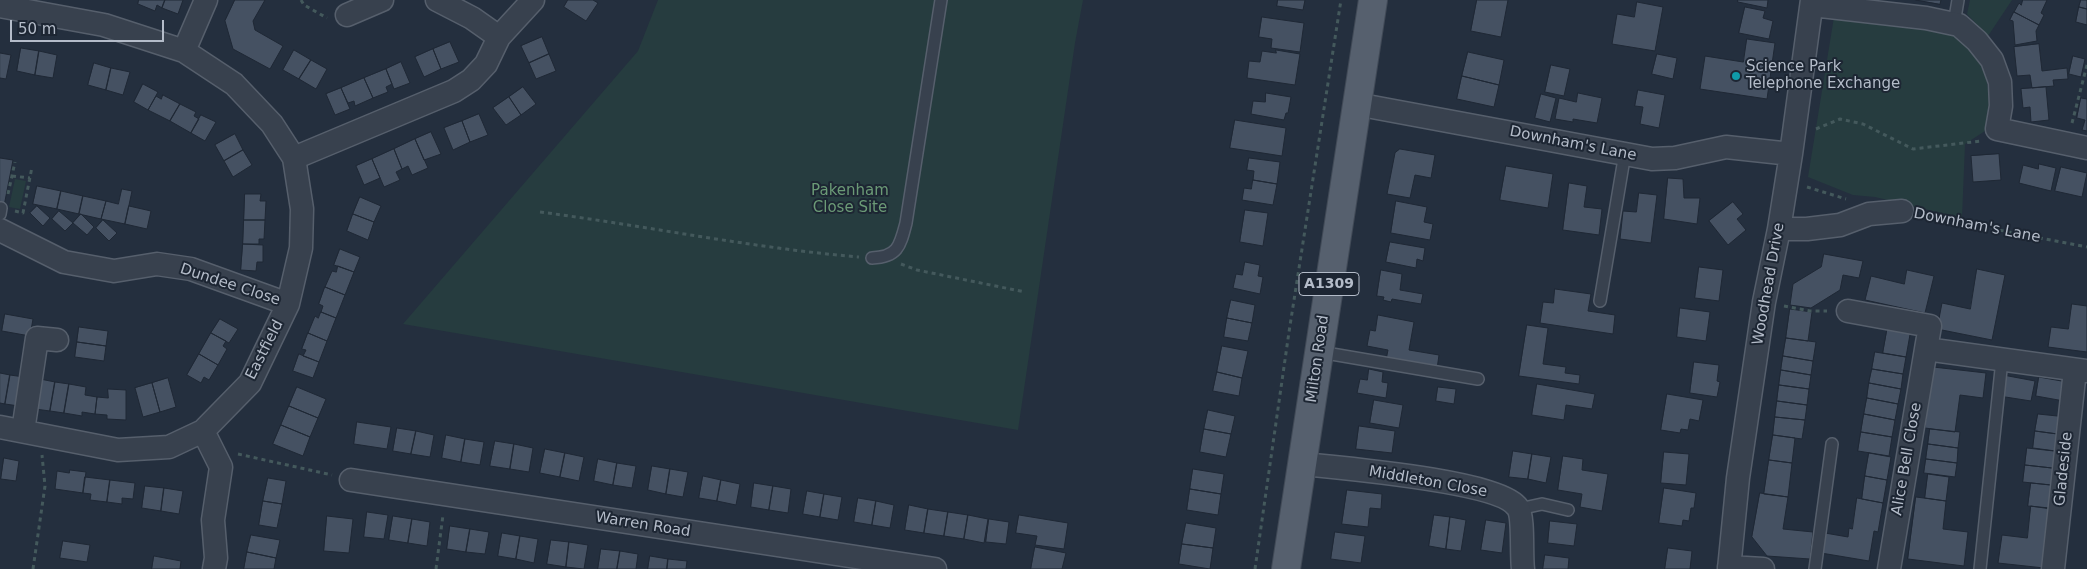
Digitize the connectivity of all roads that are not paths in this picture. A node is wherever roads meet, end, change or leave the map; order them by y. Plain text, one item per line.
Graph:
1 (206, 0) edge
2 (382, 0) edge
3 (437, 0) edge
4 (533, 0) edge
5 (941, 0) edge
6 (1373, 0) edge
7 (1958, 0) edge
8 (1812, 3) edge
9 (0, 6) edge
10 (347, 15) road end
11 (1954, 24) junction
12 (499, 37) junction
13 (184, 51) junction
14 (1356, 104) junction
15 (2077, 146) edge
16 (1792, 147) junction
17 (1624, 153) junction
18 (294, 158) junction
19 (1902, 211) road end
20 (2, 213) edge
21 (1779, 229) junction
22 (872, 258) road end
23 (1600, 302) dead end
24 (288, 304) junction
25 (1848, 310) road end
26 (57, 340) dead end
27 (1926, 349) junction
28 (1318, 352) junction
29 (2002, 360) junction
30 (2081, 370) edge
31 (1478, 379) dead end
32 (0, 428) edge
33 (203, 431) junction
34 (34, 433) junction
35 (1832, 444) dead end
36 (1302, 464) junction
37 (351, 480) road end
38 (1519, 509) junction
39 (1568, 510) dead end
40 (854, 563) edge
41 (1729, 568) edge
42 (214, 569) edge
43 (935, 569) edge
44 (1286, 569) edge
45 (1523, 569) edge
46 (1763, 569) edge
47 (1815, 569) edge
48 (1888, 569) edge
49 (1980, 569) edge
50 (2053, 569) edge

1 - 13 street
2 - 10 street
3 - 12 street
4 - 12 street
5 - 22 lane
6 - 14 main road, Milton Road / A1309
7 - 11 lane
8 - 11 street
8 - 16 street, Woodhead Drive
9 - 13 street, Eastfield
11 - 15 street
12 - 18 street
13 - 18 street, Eastfield
14 - 17 street, Downham's Lane
14 - 28 main road, Milton Road / A1309
16 - 17 street, Downham's Lane
16 - 21 street, Woodhead Drive
17 - 23 lane
18 - 24 street, Eastfield
19 - 21 street, Downham's Lane
20 - 24 street, Dundee Close
21 - 41 street, Woodhead Drive
24 - 33 street, Eastfield
25 - 27 street, Alice Bell Close
26 - 34 street
27 - 29 street
27 - 48 street, Alice Bell Close
28 - 31 lane
28 - 36 main road, Milton Road / A1309
29 - 30 street
29 - 49 lane
30 - 50 street, Gladeside
32 - 34 street, Eastfield
33 - 34 street, Eastfield
33 - 42 street
35 - 47 lane
36 - 38 street, Middleton Close
36 - 44 main road, Milton Road / A1309
37 - 40 street, Warren Road
38 - 39 lane
38 - 45 street
40 - 43 street, Warren Road
41 - 46 street

